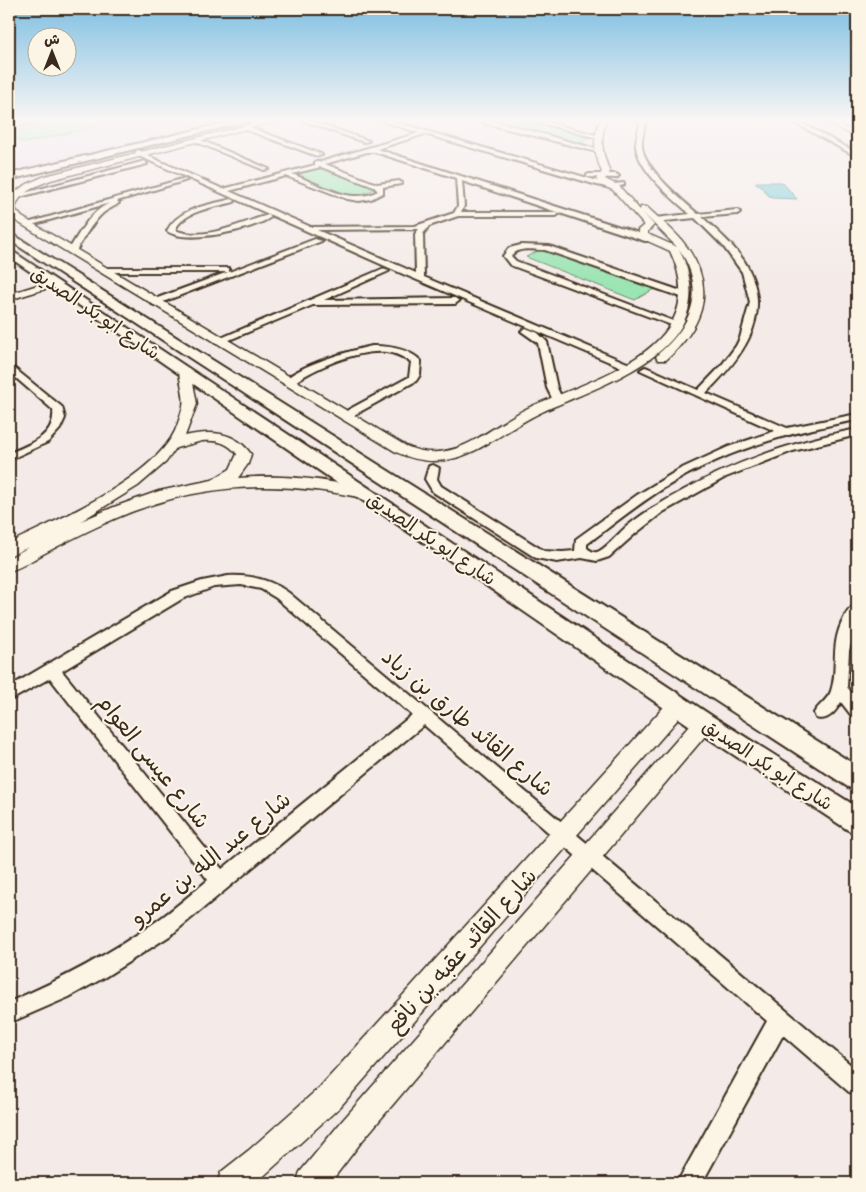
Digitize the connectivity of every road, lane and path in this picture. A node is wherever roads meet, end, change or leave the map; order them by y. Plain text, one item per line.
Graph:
1 (22, 175) edge
2 (48, 175) edge
3 (59, 175) edge
4 (83, 175) edge
5 (172, 175) edge
6 (186, 175) edge
7 (275, 175) edge
8 (291, 175) edge
9 (347, 175) edge
10 (449, 175) edge
11 (458, 175) edge
12 (581, 175) edge
13 (588, 175) edge
14 (613, 175) edge
15 (654, 175) edge
16 (603, 176) joint
17 (459, 178) junction
18 (9, 179) edge
19 (187, 182) junction
20 (615, 182) junction
21 (399, 183) dead end
22 (378, 186) junction
23 (28, 187) junction
24 (42, 189) junction
25 (220, 190) junction
26 (515, 194) junction
27 (12, 195) edge
28 (232, 201) junction
29 (461, 206) junction
30 (737, 212) dead end
31 (457, 214) junction
32 (489, 214) junction
33 (569, 214) junction
34 (695, 216) junction
35 (268, 217) junction
36 (9, 220) edge
37 (28, 224) junction
38 (651, 224) junction
39 (425, 226) junction
40 (308, 228) junction
41 (389, 228) junction
42 (9, 235) edge
43 (81, 236) junction
44 (675, 238) junction
45 (419, 240) junction
46 (318, 241) junction
47 (653, 241) junction
48 (51, 242) junction
49 (72, 251) junction
50 (9, 252) edge
51 (247, 267) junction
52 (383, 267) junction
53 (103, 270) junction
54 (132, 270) junction
55 (207, 271) junction
56 (406, 272) junction
57 (396, 275) junction
58 (420, 278) junction
59 (211, 280) junction
60 (51, 281) junction
61 (114, 281) junction
62 (340, 289) junction
63 (9, 290) edge
64 (688, 296) junction
65 (9, 297) edge
66 (149, 301) junction
67 (355, 301) junction
68 (455, 301) junction
69 (298, 307) junction
70 (677, 324) junction
71 (157, 330) junction
72 (134, 338) junction
73 (219, 341) junction
74 (9, 367) edge
75 (629, 367) junction
76 (645, 370) junction
77 (185, 372) junction
78 (288, 382) junction
79 (551, 386) junction
80 (585, 394) junction
81 (699, 394) junction
82 (558, 400) junction
83 (347, 417) junction
84 (857, 417) edge
85 (786, 432) junction
86 (857, 432) edge
87 (173, 445) junction
88 (9, 457) edge
89 (433, 468) junction
90 (216, 484) junction
91 (368, 494) junction
92 (459, 524) junction
93 (585, 539) junction
94 (436, 541) junction
95 (9, 550) edge
96 (607, 551) junction
97 (583, 553) junction
98 (9, 564) edge
99 (857, 610) edge
100 (52, 670) junction
101 (839, 688) junction
102 (9, 696) edge
103 (678, 705) junction
104 (857, 710) edge
105 (822, 713) dead end
106 (424, 715) junction
107 (704, 723) junction
108 (857, 779) edge
109 (857, 821) edge
110 (564, 833) junction
111 (590, 855) junction
112 (220, 881) junction
113 (9, 1013) edge
114 (780, 1018) junction
115 (857, 1084) edge
116 (232, 1183) edge
117 (311, 1183) edge
118 (689, 1183) edge

1 - 18 main road
2 - 27 street
3 - 23 street
4 - 24 street
5 - 19 street
6 - 25 street
7 - 25 street
8 - 22 street
9 - 22 street
10 - 17 street
11 - 26 street
12 - 16 street
13 - 20 street
14 - 20 street
15 - 34 street
16 - 20 street
17 - 26 street
17 - 29 street
19 - 28 street
19 - 37 street
19 - 43 street
20 - 38 street
21 - 22 street
23 - 24 street
23 - 27 street
24 - 27 street
25 - 40 street
26 - 33 street
26 - 38 street
27 - 37 street
28 - 35 street
28 - 35 street
29 - 31 street
29 - 32 street
30 - 34 street
31 - 32 street
31 - 39 street
32 - 33 street
33 - 47 street
34 - 38 street
34 - 81 street
35 - 46 street
36 - 48 street
37 - 48 street
38 - 44 street
38 - 47 street
39 - 41 street
39 - 45 street
40 - 41 street
40 - 52 street
41 - 45 street
42 - 71 main road, شارع ابو بكر الصديق
43 - 48 street
43 - 49 street
44 - 47 street
44 - 76 street
45 - 58 street
46 - 51 street
46 - 52 street
47 - 64 street
48 - 49 street
48 - 61 street
49 - 53 street
50 - 60 main road, شارع ابو بكر الصديق
51 - 55 street
51 - 59 street
52 - 56 street
52 - 57 street
52 - 62 street
53 - 54 street
53 - 61 street
54 - 55 street
54 - 61 street
55 - 59 street
56 - 57 street
56 - 58 street
57 - 68 street
58 - 75 street
59 - 66 street
60 - 63 street
60 - 65 street
60 - 72 main road, شارع ابو بكر الصديق
61 - 66 street
62 - 67 street
62 - 69 street
64 - 70 street
64 - 70 street
66 - 73 street
66 - 89 street
67 - 68 street
67 - 69 street
68 - 79 street
69 - 73 street
70 - 75 street
71 - 72 main road
71 - 92 main road, شارع ابو بكر الصديق
72 - 77 main road, شارع ابو بكر الصديق
73 - 78 street
74 - 88 street
75 - 80 street
76 - 80 street
76 - 81 street
77 - 87 street
77 - 91 main road, شارع ابو بكر الصديق
78 - 83 street
78 - 83 street
79 - 80 street
79 - 82 street
80 - 82 street
80 - 89 street
81 - 85 street
82 - 83 street
84 - 85 street
85 - 93 street
86 - 96 street
87 - 90 street
87 - 95 street
89 - 97 street
90 - 91 street
90 - 98 street
91 - 94 main road, شارع ابو بكر الصديق
92 - 94 main road
92 - 108 main road, شارع ابو بكر الصديق
93 - 96 street
93 - 97 street
94 - 103 main road, شارع ابو بكر الصديق
96 - 97 street
99 - 101 street
100 - 102 street, شارع القائد طارق بن زياد
100 - 106 street, شارع القائد طارق بن زياد
100 - 112 street, شارع عيسى العوام
101 - 104 street
101 - 105 street
103 - 107 main road, شارع ابو بكر الصديق
103 - 110 street, شارع القائد عقبه بن نافع
106 - 110 street, شارع القائد طارق بن زياد
106 - 112 street, شارع عبد الله بن عمرو
107 - 109 main road, شارع ابو بكر الصديق
107 - 111 street, شارع القائد عقبه بن نافع
110 - 111 street, شارع القائد طارق بن زياد
110 - 116 street, شارع القائد عقبه بن نافع
111 - 114 street, شارع القائد طارق بن زياد
111 - 117 street, شارع القائد عقبه بن نافع
112 - 113 street, شارع عبد الله بن عمرو
114 - 115 street, شارع القائد طارق بن زياد
114 - 118 street

